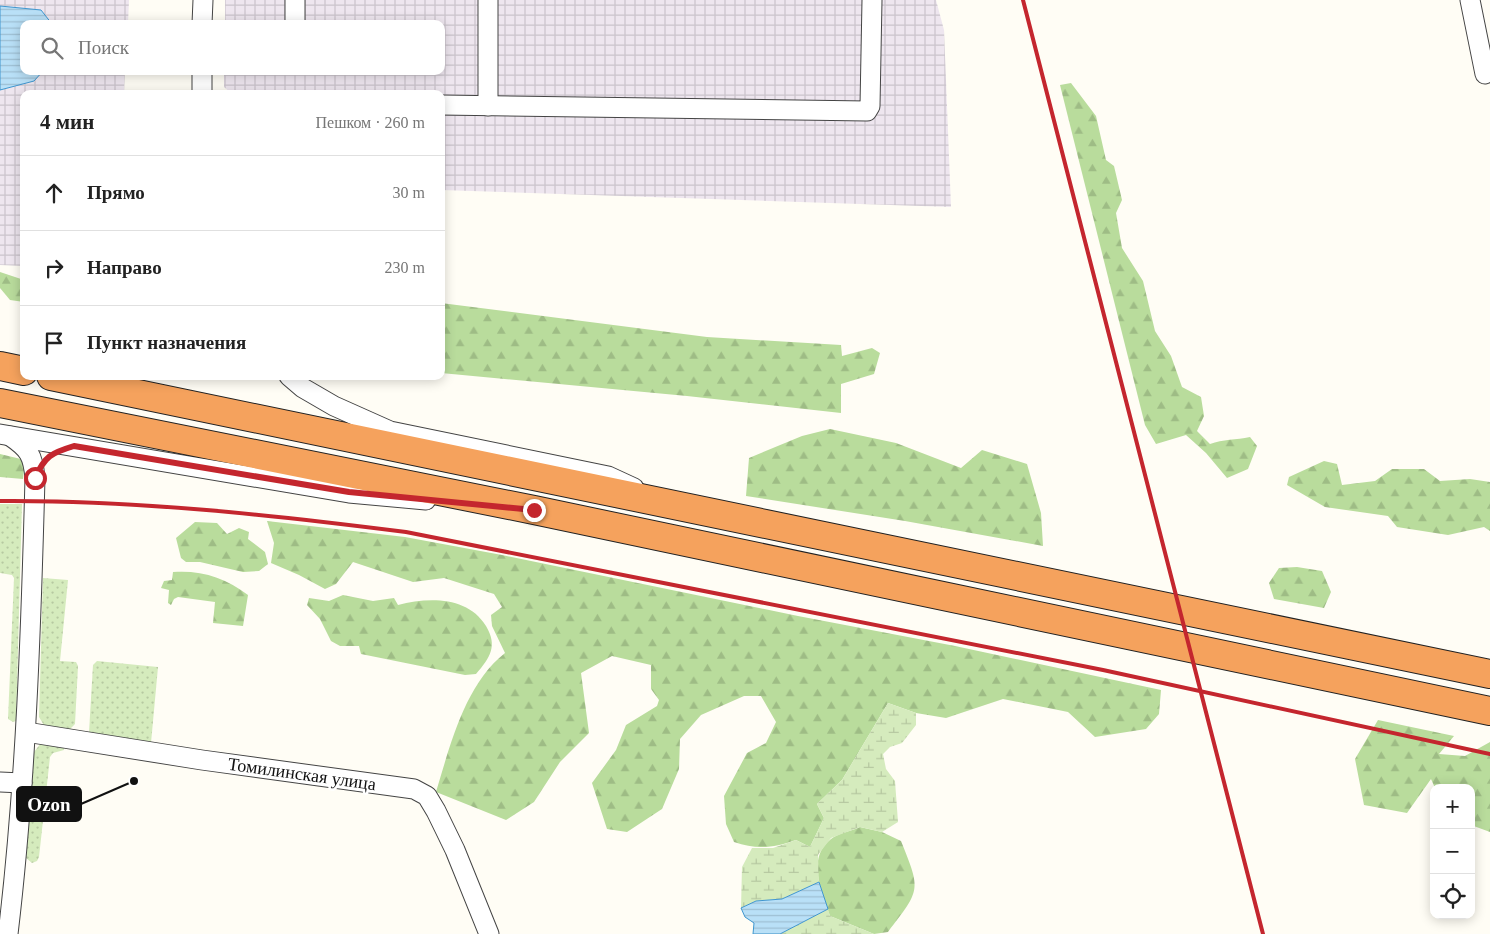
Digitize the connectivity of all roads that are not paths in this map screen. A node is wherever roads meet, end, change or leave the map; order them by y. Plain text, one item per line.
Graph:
1 (203, 0) edge
2 (295, 0) edge
3 (488, 0) edge
4 (872, 0) edge
5 (1470, 0) edge
6 (202, 20) edge
7 (295, 20) edge
8 (1485, 74) dead end
9 (202, 75) edge
10 (202, 90) edge
11 (445, 105) edge
12 (488, 106) junction
13 (0, 353) edge
14 (20, 356) edge
15 (0, 366) edge
16 (20, 370) edge
17 (70, 380) edge
18 (296, 382) edge
19 (0, 403) edge
20 (5, 435) edge
21 (74, 446) junction
22 (35, 478) junction
23 (667, 503) junction
24 (534, 510) junction
25 (1490, 674) edge
26 (1490, 711) edge
27 (26, 732) junction
28 (0, 782) edge
29 (22, 783) junction
30 (6, 872) edge
31 (8, 934) edge
32 (489, 934) edge

1 - 6 street
2 - 7 street
3 - 12 street
4 - 12 street
5 - 8 street
9 - 10 street
11 - 12 street
13 - 14 street
15 - 16 highway
17 - 23 highway
18 - 23 street
19 - 24 highway
20 - 21 street
20 - 22 street
21 - 22 street
21 - 24 street
22 - 27 street
23 - 25 highway
24 - 26 highway
27 - 29 street
27 - 32 street, Томилинская улица
28 - 29 street
29 - 30 street
30 - 31 street

